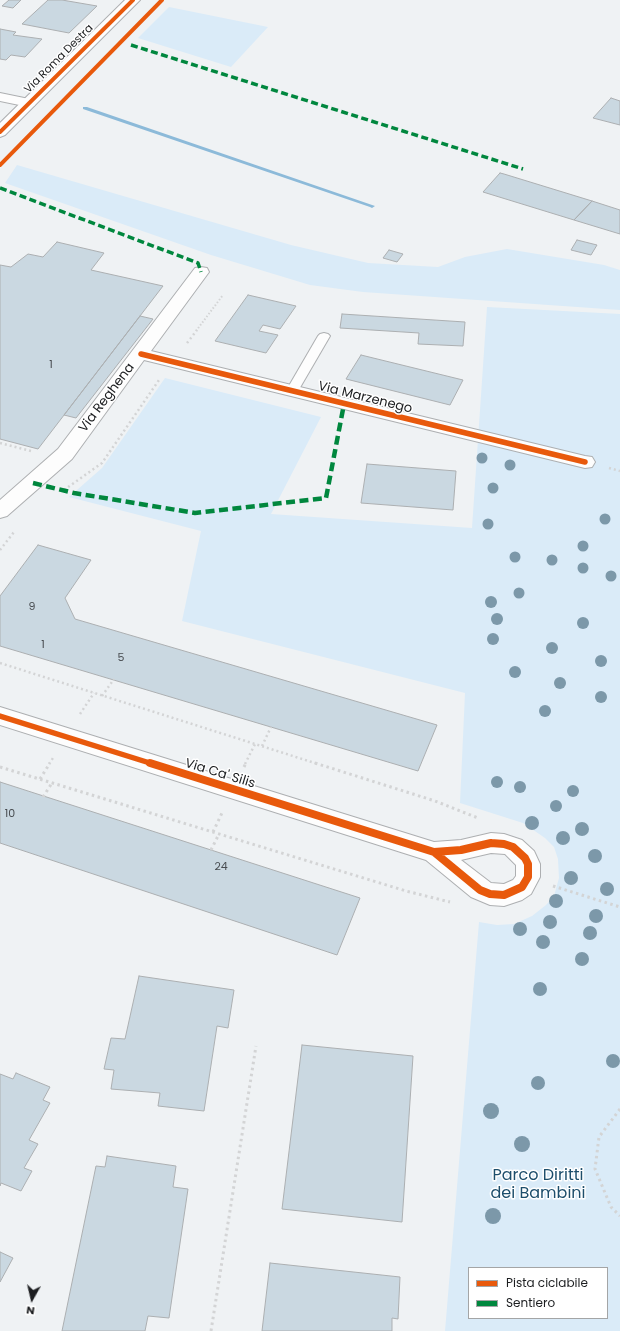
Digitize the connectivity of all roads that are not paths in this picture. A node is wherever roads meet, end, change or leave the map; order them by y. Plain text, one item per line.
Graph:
1 (132, 0) edge
2 (0, 97) edge
3 (29, 102) junction
4 (0, 132) edge
5 (200, 272) dead end
6 (324, 336) dead end
7 (140, 354) junction
8 (292, 391) junction
9 (585, 462) dead end
10 (0, 511) edge
11 (0, 716) edge
12 (434, 852) dead end

1 - 3 street, Via Roma Destra
2 - 3 street
3 - 4 street, Via Roma Destra
5 - 7 street, Via Reghena
6 - 8 lane
7 - 8 street, Via Marzenego
7 - 10 street, Via Reghena
8 - 9 street, Via Marzenego
11 - 12 street, Via Ca' Silis

